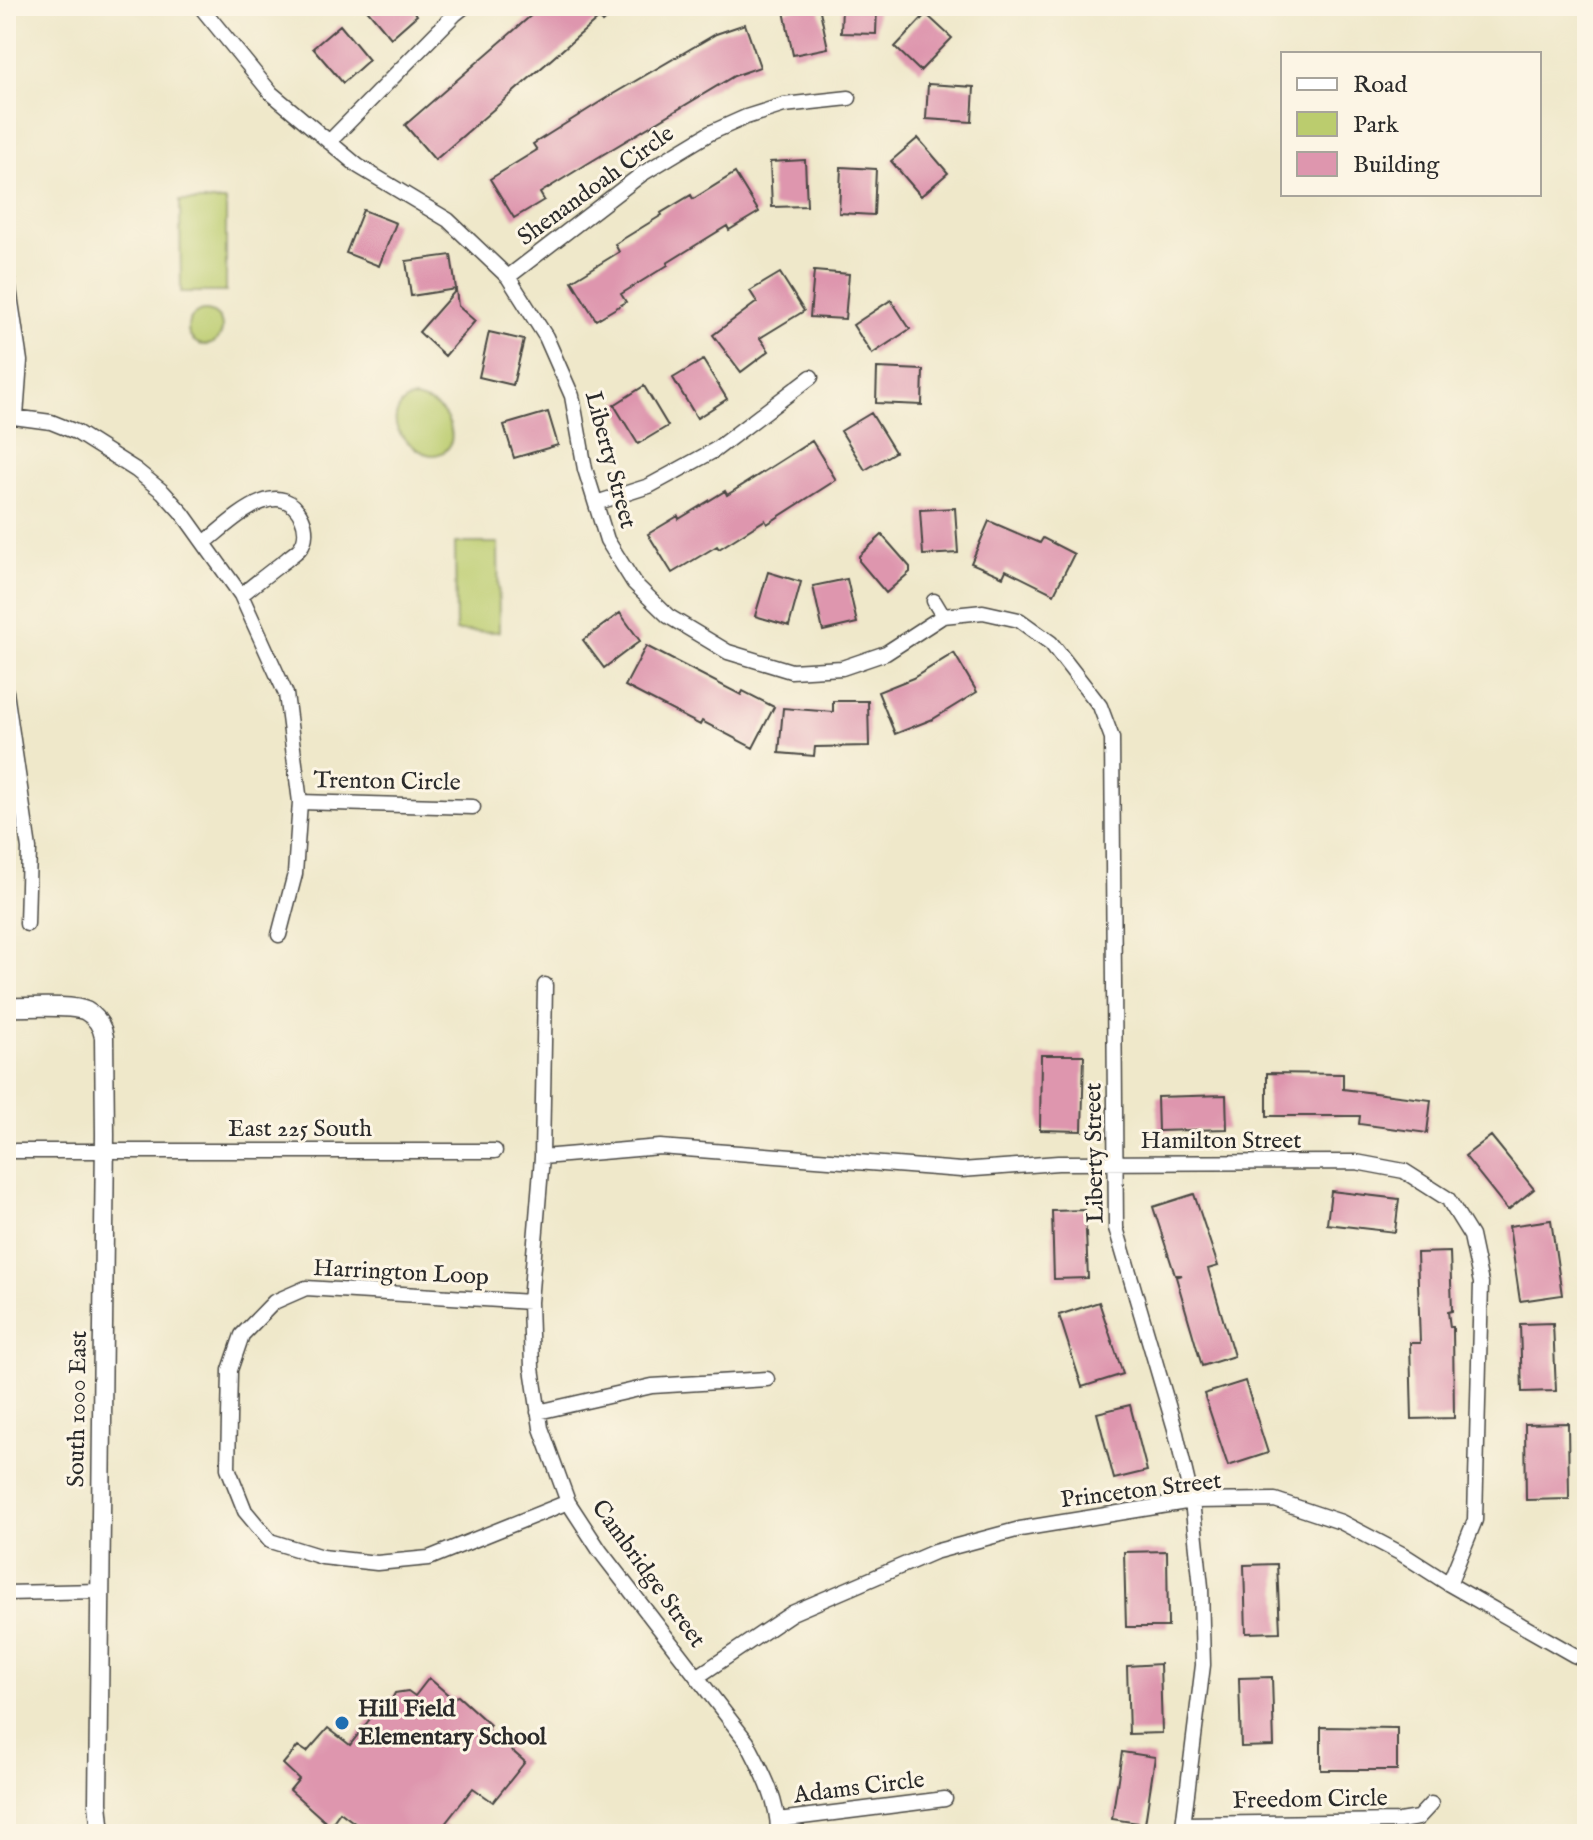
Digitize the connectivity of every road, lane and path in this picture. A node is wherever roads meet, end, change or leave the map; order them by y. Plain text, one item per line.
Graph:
1 (200, 6) edge
2 (465, 6) edge
3 (849, 98) dead end
4 (329, 142) junction
5 (6, 269) edge
6 (508, 277) junction
7 (811, 377) dead end
8 (11, 416) edge
9 (596, 503) junction
10 (204, 543) junction
11 (241, 595) junction
12 (934, 601) dead end
13 (943, 616) junction
14 (6, 692) edge
15 (300, 802) junction
16 (473, 807) dead end
17 (27, 924) dead end
18 (279, 935) dead end
19 (545, 985) dead end
20 (6, 1007) edge
21 (6, 1151) edge
22 (105, 1151) junction
23 (495, 1151) dead end
24 (542, 1157) junction
25 (1116, 1163) junction
26 (530, 1302) junction
27 (767, 1379) dead end
28 (538, 1412) junction
29 (1192, 1501) junction
30 (568, 1502) junction
31 (1449, 1584) junction
32 (101, 1591) junction
33 (6, 1593) edge
34 (1587, 1660) edge
35 (697, 1677) junction
36 (945, 1799) dead end
37 (1431, 1804) dead end
38 (778, 1827) edge
39 (1183, 1829) edge
40 (101, 1834) edge

1 - 4 street, Liberty Street
2 - 4 street
3 - 6 street, Shenandoah Circle
4 - 6 street, Liberty Street
5 - 8 street
6 - 9 street, Liberty Street
7 - 9 street
8 - 10 street
9 - 13 street, Liberty Street
10 - 11 street
10 - 11 street
11 - 15 street
12 - 13 street
13 - 25 street, Liberty Street
14 - 17 street
15 - 16 street, Trenton Circle
15 - 18 street
19 - 24 street, Cambridge Street
20 - 22 street, South 1000 East
21 - 22 street, East 225 South
22 - 23 street, East 225 South
22 - 32 street, South 1000 East
24 - 25 street, Hamilton Street
24 - 26 street, Cambridge Street
25 - 29 street, Liberty Street
25 - 31 street, Hamilton Street
26 - 28 street, Cambridge Street
26 - 30 street, Harrington Loop
27 - 28 street
28 - 30 street, Cambridge Street
29 - 31 street, Princeton Street
29 - 35 street, Princeton Street
29 - 39 street, Liberty Street
30 - 35 street, Cambridge Street
31 - 34 street, Princeton Street
32 - 33 street
32 - 40 street, South 1000 East
35 - 38 street, Cambridge Street
36 - 38 street, Adams Circle
37 - 39 street, Freedom Circle

